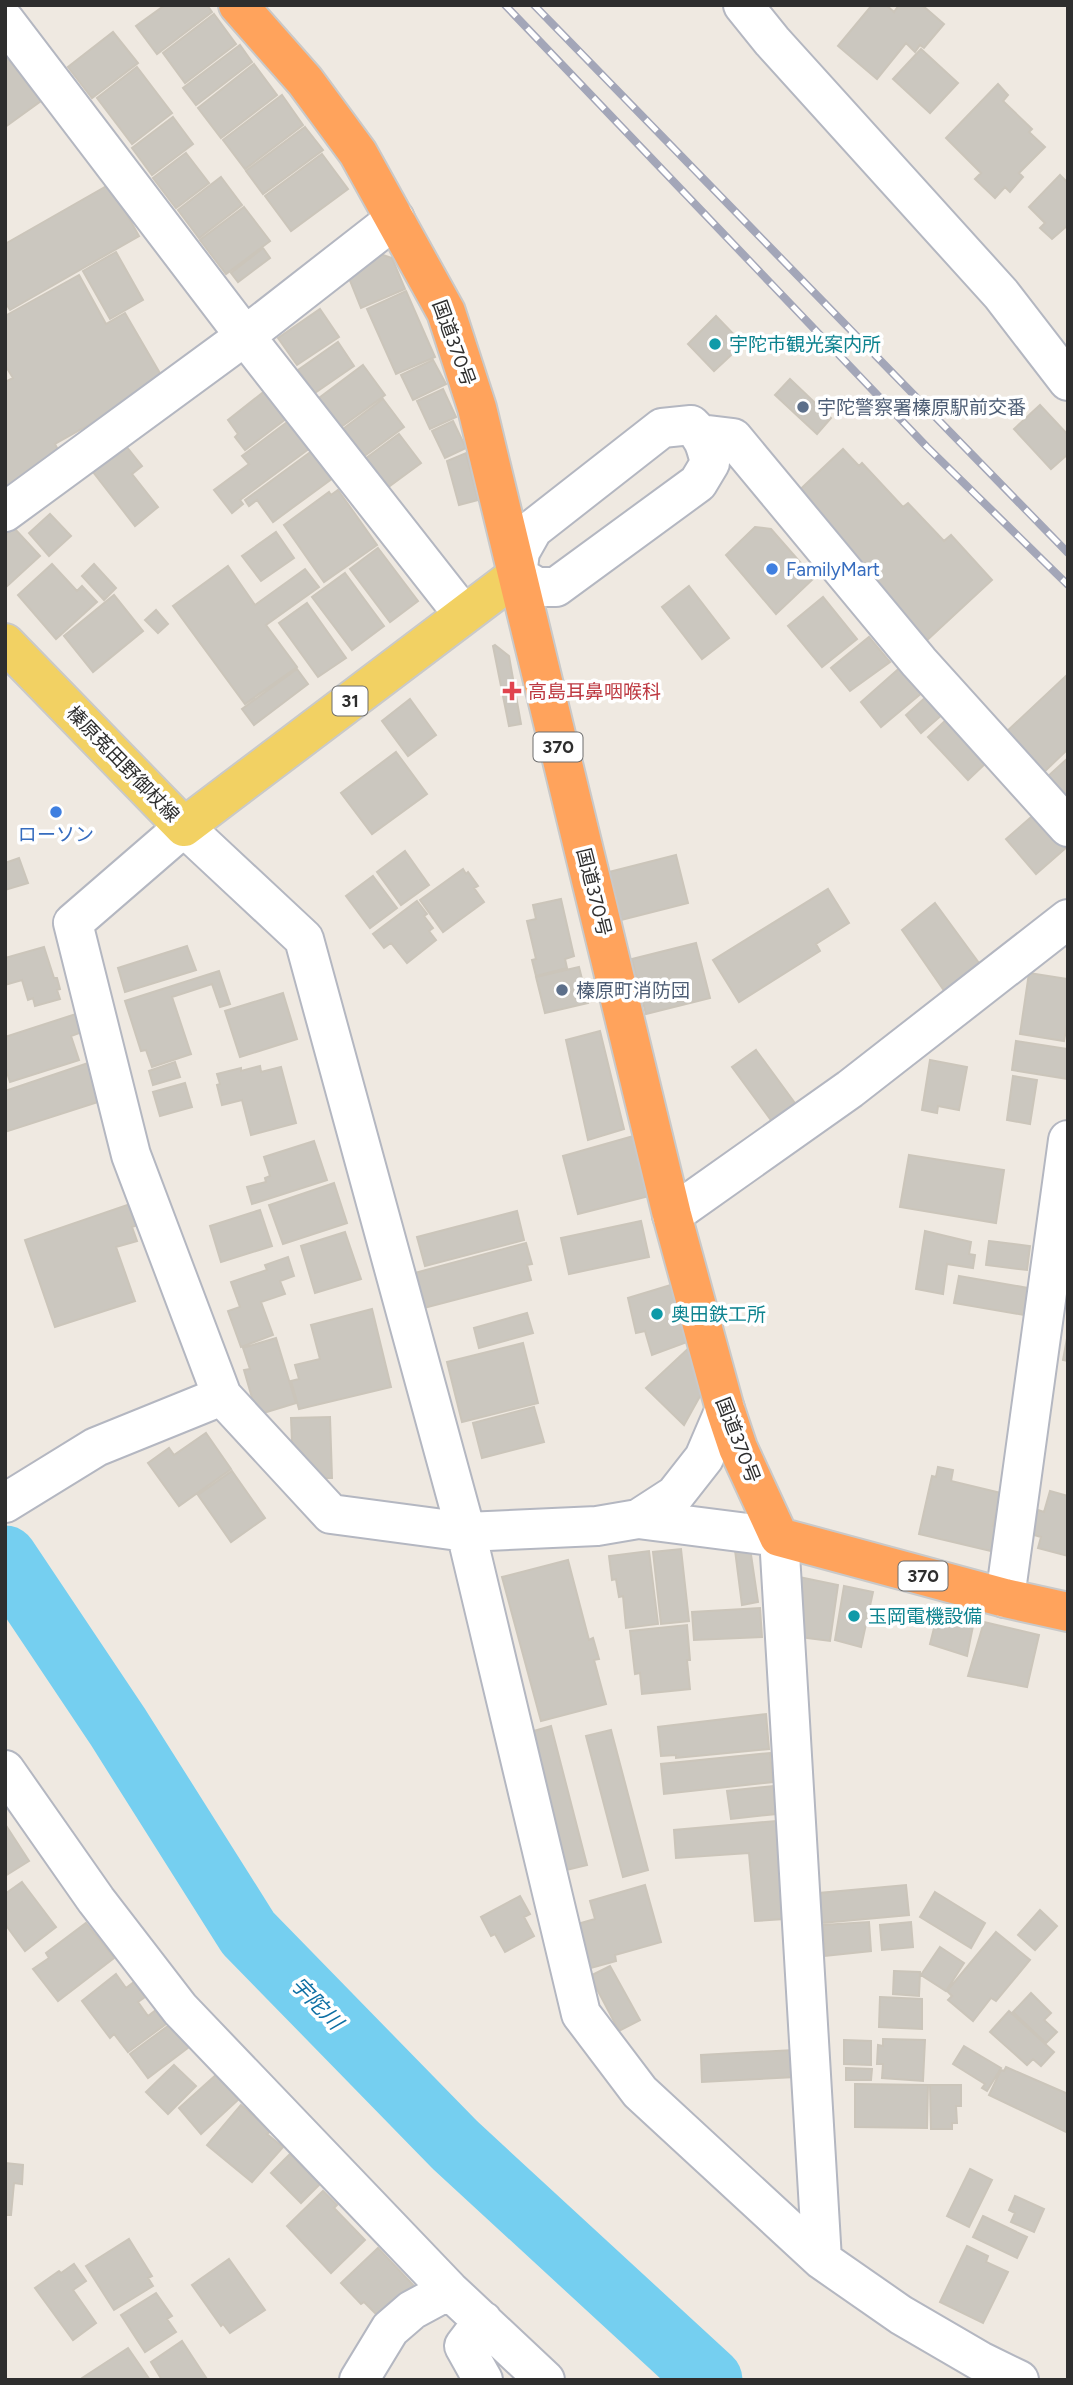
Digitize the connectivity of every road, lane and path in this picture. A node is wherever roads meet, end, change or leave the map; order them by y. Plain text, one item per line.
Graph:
1 (21, 5) edge
2 (238, 5) edge
3 (743, 5) edge
4 (5, 19) edge
5 (395, 219) junction
6 (245, 336) junction
7 (1068, 381) edge
8 (717, 436) junction
9 (5, 512) edge
10 (517, 575) junction
11 (463, 614) junction
12 (5, 643) edge
13 (184, 827) junction
14 (1068, 827) edge
15 (1068, 919) edge
16 (1068, 1140) edge
17 (672, 1215) junction
18 (222, 1396) junction
19 (724, 1409) junction
20 (5, 1503) edge
21 (638, 1519) junction
22 (466, 1532) junction
23 (779, 1537) junction
24 (1005, 1598) junction
25 (1068, 1612) edge
26 (5, 1770) edge
27 (822, 2260) junction
28 (449, 2290) junction
29 (483, 2321) junction
30 (359, 2380) edge
31 (483, 2380) edge
32 (545, 2380) edge
33 (1019, 2380) edge

1 - 4 street
2 - 5 highway, 国道370号 / 370
3 - 7 street
4 - 6 street
5 - 6 street
5 - 10 highway, 国道370号 / 370
6 - 9 street
6 - 11 street
8 - 10 street
8 - 10 street
8 - 14 street
10 - 11 main road, 榛原菟田野御杖線 / 31
10 - 17 highway, 国道370号 / 370
11 - 13 main road, 榛原菟田野御杖線 / 31
12 - 13 main road, 榛原菟田野御杖線
13 - 18 street
13 - 22 street
15 - 17 street
16 - 24 street
17 - 19 highway, 国道370号 / 370
18 - 20 street
18 - 22 street
19 - 21 street
19 - 23 highway, 国道370号 / 370
21 - 22 street
21 - 23 street
22 - 27 street
23 - 24 highway, 370
23 - 27 street
24 - 25 highway, 370
26 - 28 street
27 - 33 street
28 - 29 street
28 - 30 street
29 - 31 street
29 - 32 street

